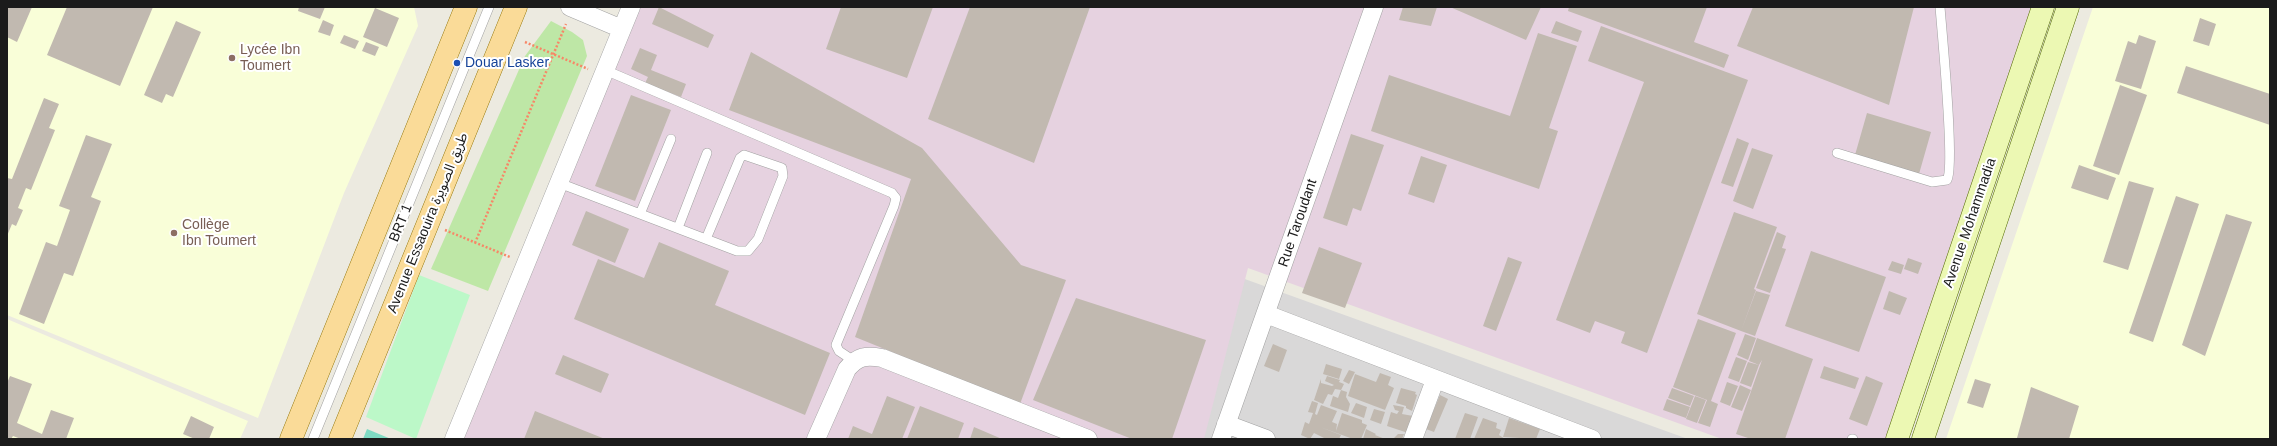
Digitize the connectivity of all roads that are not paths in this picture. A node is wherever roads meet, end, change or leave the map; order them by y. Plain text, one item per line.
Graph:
1 (466, 7) edge
2 (489, 7) edge
3 (516, 7) edge
4 (631, 7) edge
5 (1374, 7) edge
6 (1940, 7) edge
7 (2043, 7) edge
8 (2068, 7) edge
9 (572, 8) edge
10 (622, 29) junction
11 (2028, 50) junction
12 (2051, 57) junction
13 (604, 73) junction
14 (671, 139) dead end
15 (707, 153) dead end
16 (1837, 153) dead end
17 (559, 183) junction
18 (640, 214) junction
19 (678, 228) junction
20 (1966, 235) junction
21 (706, 239) junction
22 (1989, 243) junction
23 (1266, 314) junction
24 (854, 361) junction
25 (1435, 380) junction
26 (1224, 432) edge
27 (291, 439) edge
28 (313, 439) edge
29 (340, 439) edge
30 (454, 439) edge
31 (816, 439) edge
32 (1088, 439) edge
33 (1266, 439) edge
34 (1413, 439) edge
35 (1592, 439) edge
36 (1897, 439) edge
37 (1923, 439) edge

1 - 27 main road
2 - 28 lane, BRT 1
3 - 29 main road, Avenue Essaouira طريق الصويرة
4 - 10 street
5 - 23 street, Rue Taroudant
6 - 16 lane
7 - 11 street, Avenue Mohammadia
8 - 12 street, Avenue Mohammadia
9 - 10 street
10 - 13 street
11 - 12 street
11 - 20 street, Avenue Mohammadia
12 - 22 street, Avenue Mohammadia
13 - 17 street
13 - 24 lane
14 - 18 lane
15 - 19 lane
17 - 18 lane
17 - 30 street
18 - 19 lane
19 - 21 lane
20 - 22 street
20 - 36 street, Avenue Mohammadia
21 - 21 lane
22 - 37 street, Avenue Mohammadia
23 - 25 street
23 - 26 street, Rue Taroudant
24 - 31 street
24 - 32 street
25 - 34 street
25 - 35 street
26 - 33 street

